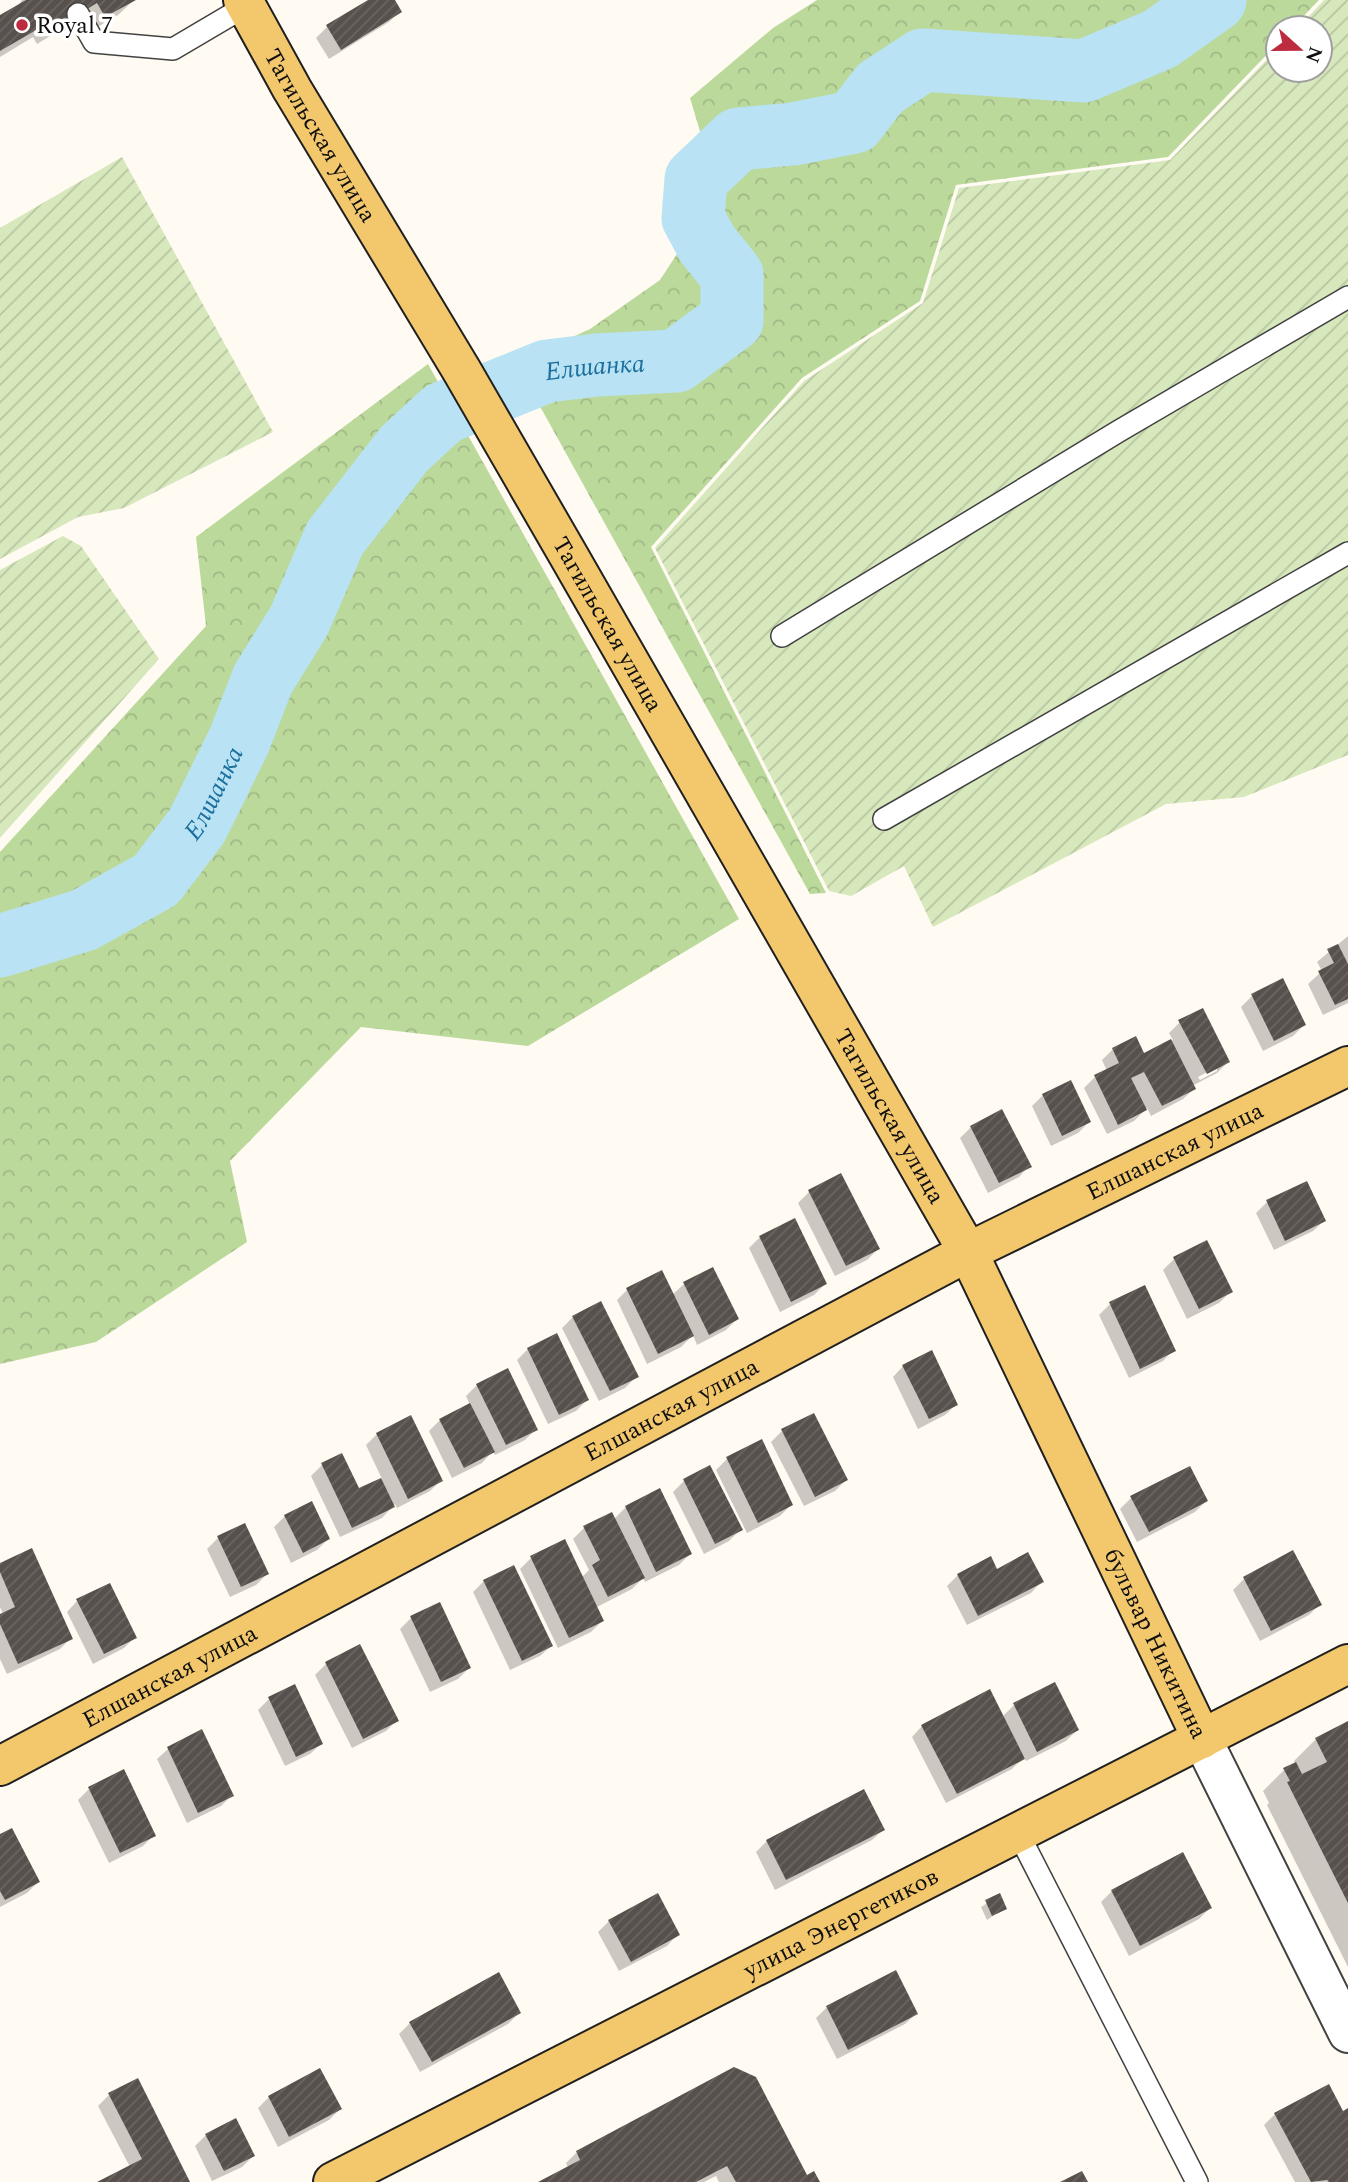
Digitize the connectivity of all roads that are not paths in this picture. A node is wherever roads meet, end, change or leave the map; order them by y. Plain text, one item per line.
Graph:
1 (244, 3) edge
2 (78, 14) dead end
3 (1348, 297) edge
4 (1348, 553) edge
5 (782, 636) dead end
6 (884, 819) dead end
7 (1348, 1066) edge
8 (968, 1252) junction
9 (1348, 1664) edge
10 (1202, 1739) junction
11 (0, 1766) edge
12 (1018, 1833) junction
13 (1348, 2033) edge
14 (333, 2182) edge
15 (1197, 2182) edge

1 - 2 lane
1 - 8 main road, Тагильская улица
3 - 5 lane
4 - 6 lane
7 - 8 main road, Елшанская улица
8 - 10 main road, бульвар Никитина
8 - 11 main road, Елшанская улица
9 - 10 main road, улица Энергетиков
10 - 12 main road, улица Энергетиков
10 - 13 street, бульвар Никитина
12 - 14 main road, улица Энергетиков
12 - 15 lane

